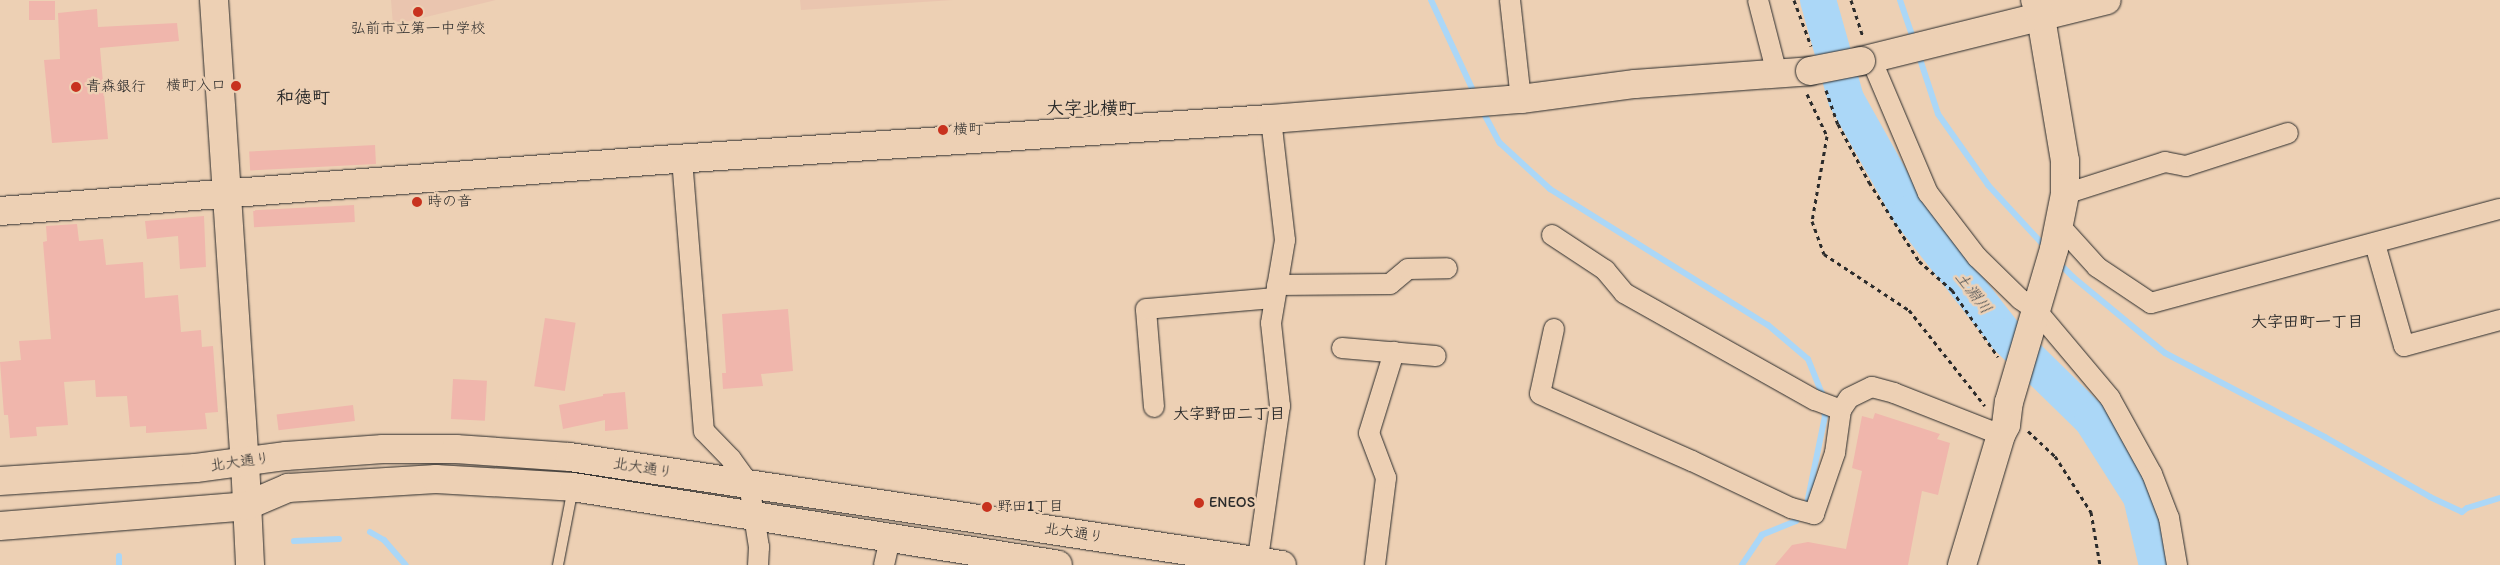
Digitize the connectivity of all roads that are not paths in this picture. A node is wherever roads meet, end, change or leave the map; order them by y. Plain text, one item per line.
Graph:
1 (214, 0) edge
2 (1510, 0) edge
3 (1758, 0) edge
4 (2107, 0) edge
5 (2038, 8) edge
6 (1866, 60) junction
7 (1804, 71) junction
8 (1521, 99) junction
9 (1271, 119) junction
10 (2288, 133) dead end
11 (682, 159) junction
12 (226, 193) junction
13 (2065, 194) junction
14 (2500, 209) edge
15 (0, 211) edge
16 (1552, 235) dead end
17 (2057, 238) junction
18 (2375, 244) junction
19 (1447, 268) dead end
20 (1276, 292) junction
21 (2034, 316) junction
22 (2500, 320) edge
23 (1554, 329) dead end
24 (1342, 348) dead end
25 (1394, 352) junction
26 (1436, 356) dead end
27 (1828, 405) junction
28 (1154, 407) dead end
29 (2005, 423) junction
30 (245, 462) junction
31 (0, 481) edge
32 (749, 484) junction
33 (573, 487) junction
34 (246, 506) junction
35 (755, 518) junction
36 (0, 526) edge
37 (890, 538) junction
38 (1265, 564) edge
39 (250, 565) edge
40 (558, 565) edge
41 (758, 565) edge
42 (884, 565) edge
43 (1058, 565) edge
44 (1375, 565) edge
45 (1962, 565) edge
46 (2177, 565) edge

1 - 12 street
2 - 8 street
3 - 7 street
4 - 5 street
5 - 6 street
5 - 13 street
6 - 7 street, bridge
6 - 21 street
7 - 8 street
8 - 9 street
9 - 11 street
9 - 20 street
10 - 13 street
11 - 12 street
11 - 32 street
12 - 15 street
12 - 30 street
13 - 17 street
14 - 18 street
16 - 27 street
17 - 18 street
17 - 21 street
18 - 22 street
19 - 20 street
20 - 28 street
20 - 38 street
21 - 29 street
21 - 46 street
23 - 27 street
24 - 25 street
25 - 26 street
25 - 44 street
27 - 29 street
29 - 45 street
30 - 31 street, 北大通り
30 - 32 street, 北大通り
30 - 34 street
32 - 35 street
32 - 38 street, 北大通り
33 - 34 street, 北大通り
33 - 35 street, 北大通り
33 - 40 lane
34 - 36 street, 北大通り
34 - 39 street
35 - 37 street, 北大通り
35 - 41 street
37 - 42 street
37 - 43 street, 北大通り

